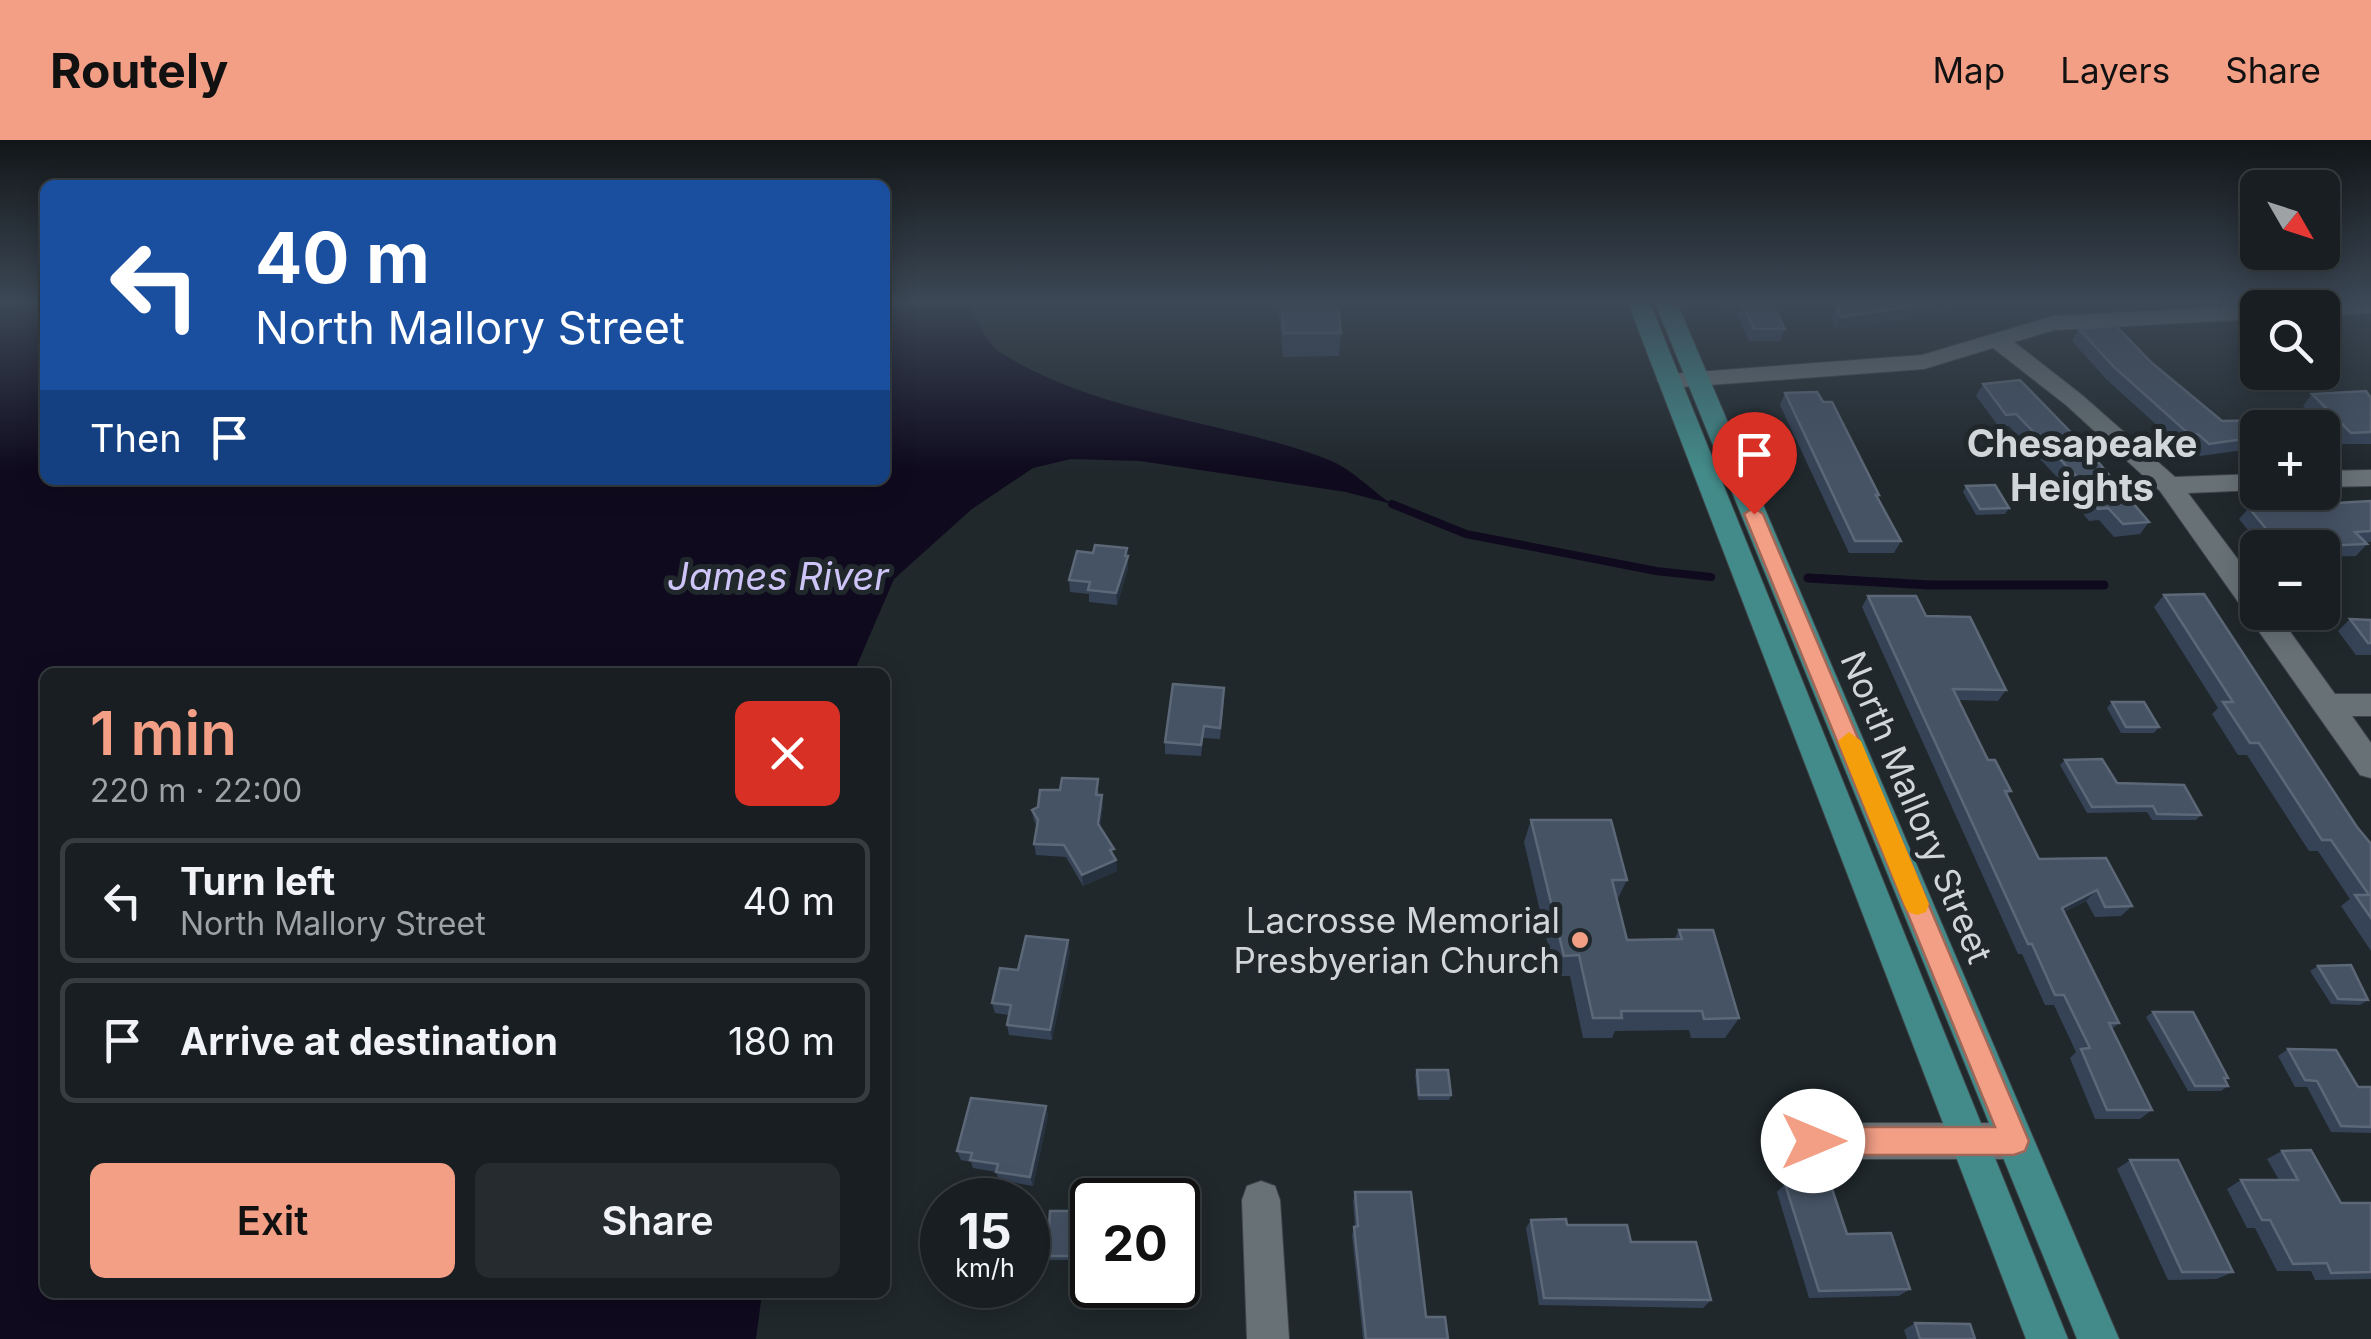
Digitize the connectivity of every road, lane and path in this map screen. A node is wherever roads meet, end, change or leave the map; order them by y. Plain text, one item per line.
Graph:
1 (1671, 359) edge
2 (1678, 359) edge
3 (1934, 359) edge
4 (2021, 359) edge
5 (1683, 380) junction
6 (2371, 478) edge
7 (2340, 479) edge
8 (2240, 483) edge
9 (2169, 485) junction
10 (2240, 584) edge
11 (2274, 630) edge
12 (2328, 704) junction
13 (2371, 705) edge
14 (2371, 766) edge
15 (1813, 1141) dead end
16 (2014, 1141) junction
17 (1968, 1142) junction
18 (1261, 1200) dead end
19 (1268, 1339) edge
20 (2047, 1339) edge
21 (2098, 1339) edge

1 - 5 main road, North Mallory Street
2 - 5 main road, North Mallory Street
3 - 5 street
4 - 9 street
5 - 16 main road, North Mallory Street
5 - 17 main road, North Mallory Street
6 - 7 street
8 - 9 street
9 - 10 street
11 - 12 street
12 - 13 street
12 - 14 street
15 - 17 street
16 - 17 street
16 - 21 main road, North Mallory Street
17 - 20 main road, North Mallory Street
18 - 19 street

